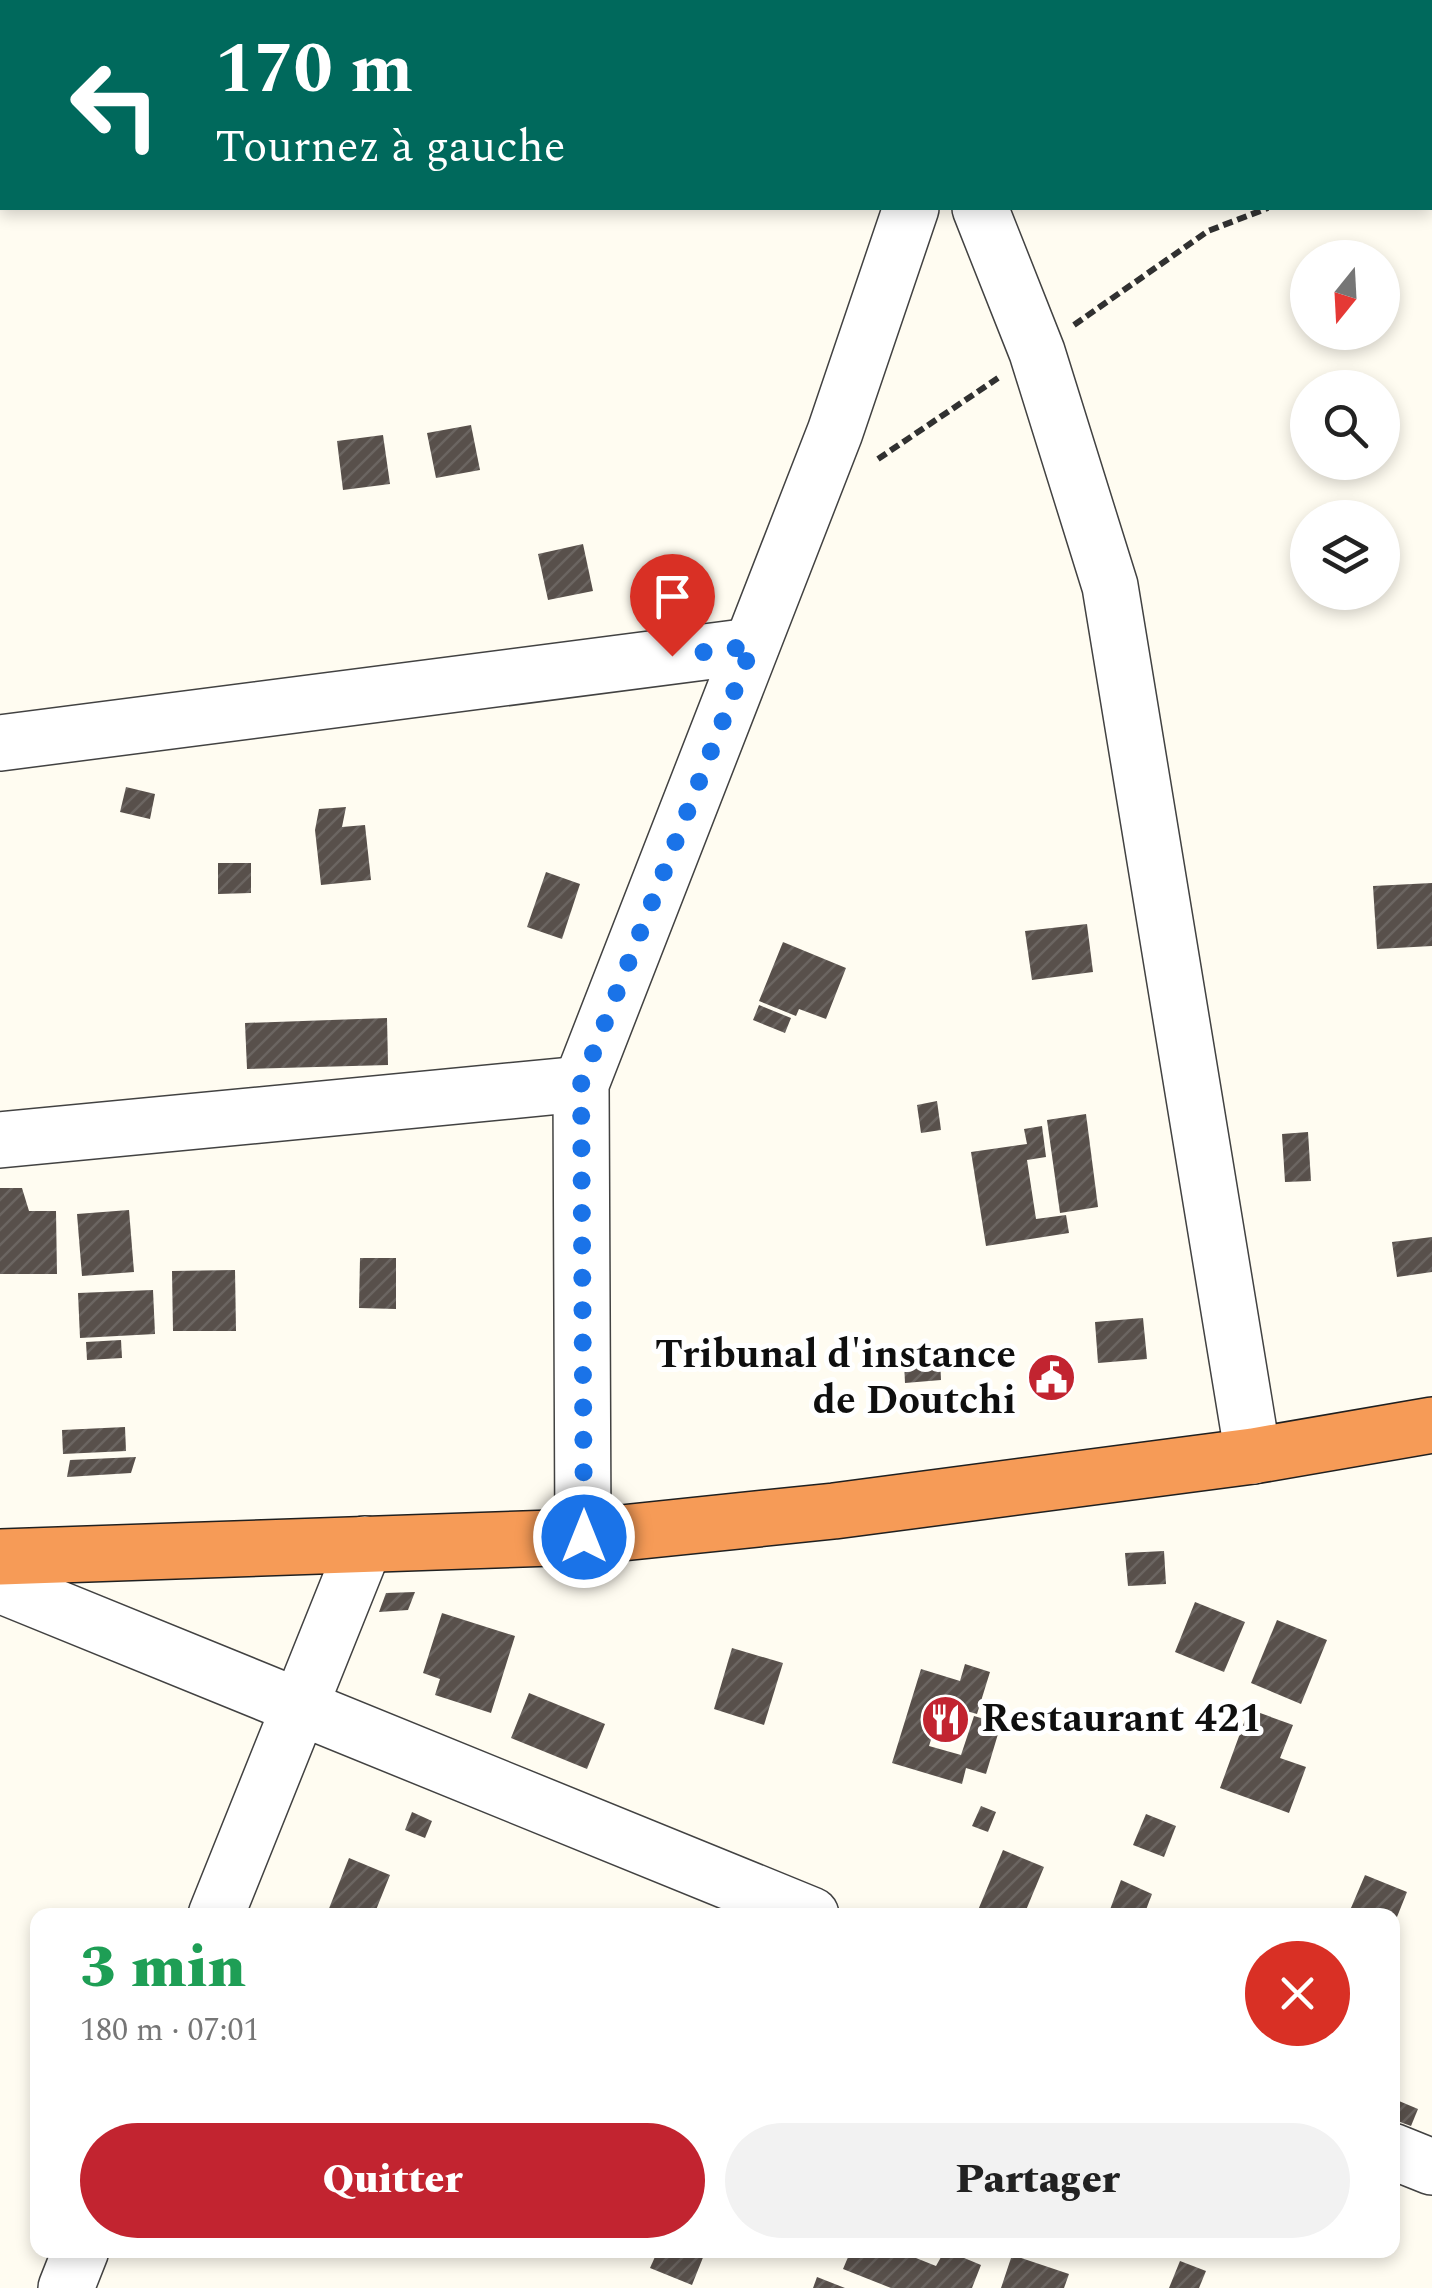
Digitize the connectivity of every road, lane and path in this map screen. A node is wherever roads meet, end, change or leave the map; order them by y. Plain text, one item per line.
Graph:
1 (910, 210) edge
2 (981, 210) edge
3 (752, 646) junction
4 (0, 743) edge
5 (581, 1084) junction
6 (0, 1140) edge
7 (1432, 1425) edge
8 (1253, 1456) junction
9 (584, 1537) junction
10 (366, 1544) junction
11 (0, 1557) edge
12 (0, 1585) edge
13 (300, 1707) junction
14 (219, 1908) edge
15 (794, 1908) edge
16 (1400, 2155) edge
17 (1432, 2168) edge
18 (78, 2258) edge
19 (66, 2288) edge

1 - 3 street
2 - 8 street
3 - 4 street
3 - 5 street
5 - 6 street
5 - 9 street
7 - 8 highway
8 - 9 highway
9 - 10 highway
10 - 11 highway
10 - 13 street
12 - 13 street
13 - 14 street
13 - 15 street
16 - 17 street
18 - 19 street

